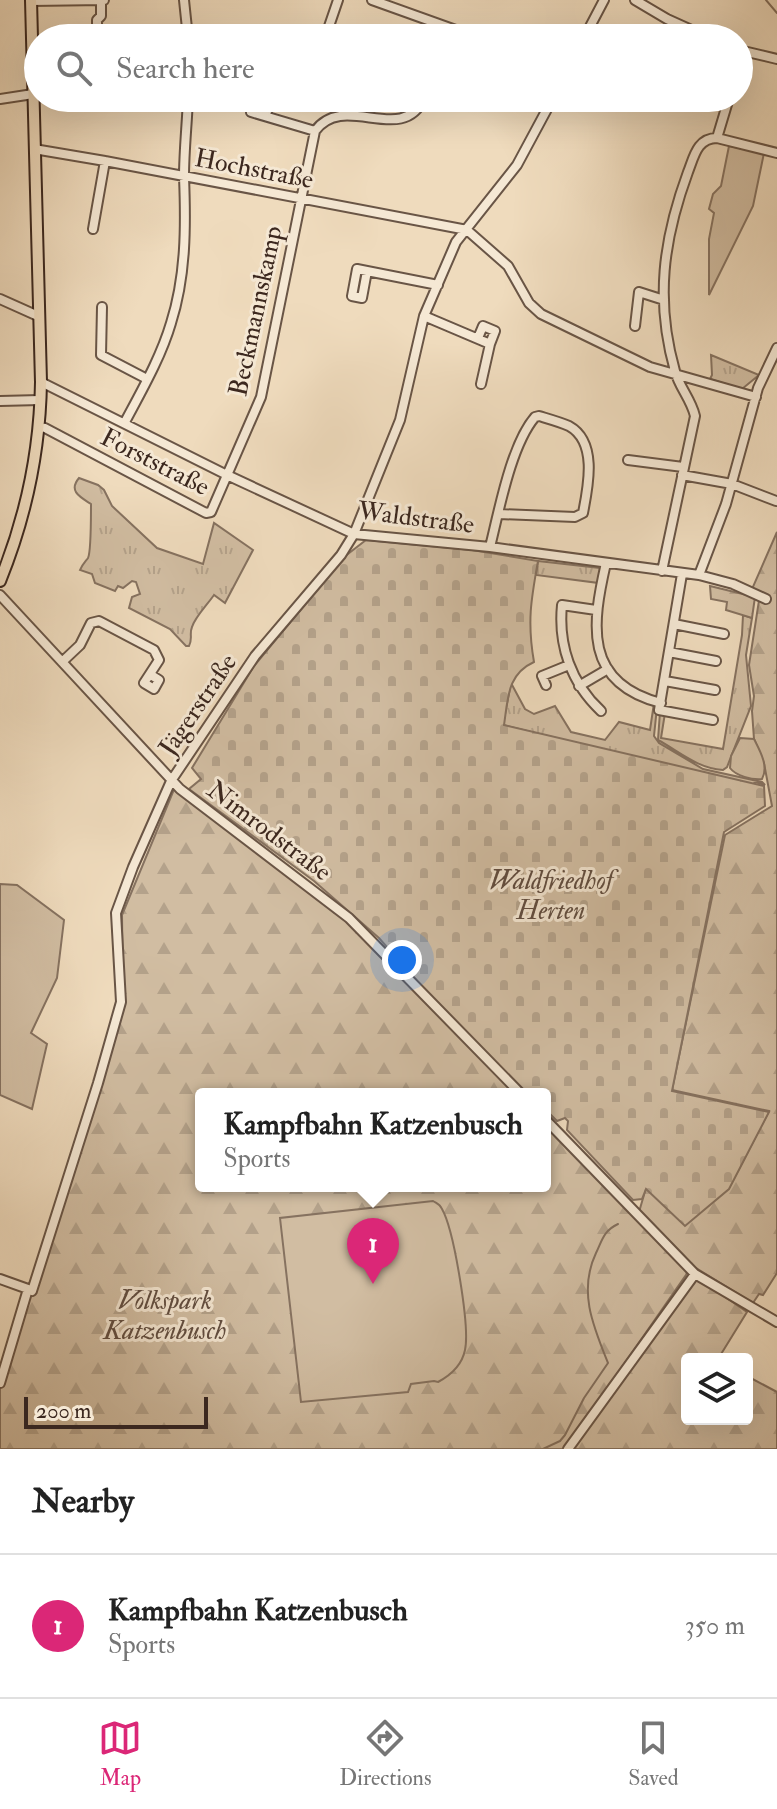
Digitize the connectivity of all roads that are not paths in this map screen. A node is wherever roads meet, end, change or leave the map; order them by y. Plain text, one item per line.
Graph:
1 (31, 0) edge
2 (184, 0) edge
3 (338, 0) edge
4 (372, 0) edge
5 (604, 0) edge
6 (635, 0) edge
7 (102, 1) edge
8 (32, 24) edge
9 (99, 24) edge
10 (187, 24) edge
11 (330, 24) edge
12 (440, 24) edge
13 (591, 24) edge
14 (678, 24) edge
15 (753, 53) edge
16 (777, 59) edge
17 (24, 95) edge
18 (0, 99) edge
19 (33, 112) edge
20 (187, 112) edge
21 (251, 112) edge
22 (415, 112) edge
23 (545, 112) edge
24 (725, 112) edge
25 (315, 131) junction
26 (717, 138) junction
27 (34, 149) junction
28 (777, 153) edge
29 (105, 161) junction
30 (184, 176) junction
31 (300, 199) junction
32 (93, 229) dead end
33 (467, 230) junction
34 (367, 271) dead end
35 (438, 285) junction
36 (0, 299) edge
37 (664, 300) junction
38 (102, 307) dead end
39 (38, 316) junction
40 (424, 316) junction
41 (635, 326) dead end
42 (478, 338) junction
43 (490, 344) junction
44 (777, 348) edge
45 (676, 375) junction
46 (147, 379) junction
47 (41, 382) junction
48 (481, 384) dead end
49 (756, 397) junction
50 (40, 400) junction
51 (0, 401) edge
52 (125, 422) junction
53 (45, 428) dead end
54 (628, 460) dead end
55 (682, 471) junction
56 (227, 475) junction
57 (732, 484) junction
58 (776, 501) edge
59 (499, 514) junction
60 (354, 534) junction
61 (490, 547) junction
62 (606, 563) junction
63 (662, 571) junction
64 (682, 574) junction
65 (699, 575) junction
66 (0, 581) edge
67 (0, 595) edge
68 (766, 599) dead end
69 (596, 610) junction
70 (674, 624) junction
71 (724, 634) dead end
72 (669, 652) junction
73 (716, 661) dead end
74 (62, 662) junction
75 (569, 665) junction
76 (608, 669) junction
77 (151, 675) dead end
78 (665, 681) junction
79 (546, 685) dead end
80 (579, 686) junction
81 (715, 690) dead end
82 (661, 703) junction
83 (601, 711) dead end
84 (713, 720) dead end
85 (171, 781) junction
86 (515, 1088) edge
87 (551, 1125) edge
88 (695, 1274) junction
89 (0, 1279) edge
90 (28, 1289) junction
91 (777, 1322) edge
92 (0, 1383) edge
93 (568, 1449) edge

1 - 7 street
1 - 8 main road
2 - 10 street
3 - 11 street
4 - 12 street
5 - 13 street
6 - 14 street
7 - 9 street
15 - 16 street
17 - 18 street
19 - 27 main road
20 - 30 street
21 - 25 street
22 - 25 street
23 - 33 street, Jägerstraße
24 - 26 street
25 - 31 street, Beckmannskamp
26 - 28 street
26 - 37 street
27 - 29 street, Hochstraße
27 - 39 main road
29 - 30 street, Hochstraße
29 - 32 street
30 - 31 street, Hochstraße
30 - 46 street
31 - 33 street, Hochstraße
31 - 56 street, Beckmannskamp
33 - 35 street, Jägerstraße
33 - 45 street
34 - 35 street
35 - 40 street, Jägerstraße
36 - 39 street
37 - 41 street
37 - 45 street
38 - 46 street
39 - 47 main road
40 - 42 street
40 - 60 street, Jägerstraße
42 - 43 street
42 - 43 street
43 - 48 street
44 - 49 street
45 - 49 street
45 - 55 street
46 - 52 street
47 - 50 main road
47 - 52 street, Waldstraße
49 - 57 street
50 - 51 street
50 - 66 main road
52 - 56 street, Waldstraße
53 - 56 street, Forststraße
54 - 55 street
55 - 57 street
55 - 63 street
56 - 60 street, Waldstraße
57 - 58 street
57 - 65 street
59 - 59 street
59 - 61 street
60 - 61 street, Waldstraße
60 - 85 street, Jägerstraße
61 - 62 street, Waldstraße
62 - 63 street, Waldstraße
62 - 69 street
63 - 64 street, Waldstraße
64 - 65 street, Waldstraße
64 - 70 street
65 - 68 street, Waldstraße
67 - 74 street, Nimrodstraße
69 - 75 street
69 - 76 street
70 - 71 street
70 - 72 street
72 - 73 street
72 - 78 street
74 - 77 street
74 - 85 street, Nimrodstraße
75 - 79 street
75 - 80 street
76 - 80 street
76 - 82 street
78 - 81 street
78 - 82 street
80 - 83 street
82 - 84 street
85 - 86 street, Nimrodstraße
85 - 90 street, Jägerstraße
87 - 88 street
88 - 91 street
88 - 93 street
89 - 90 street
90 - 92 street, Jägerstraße

